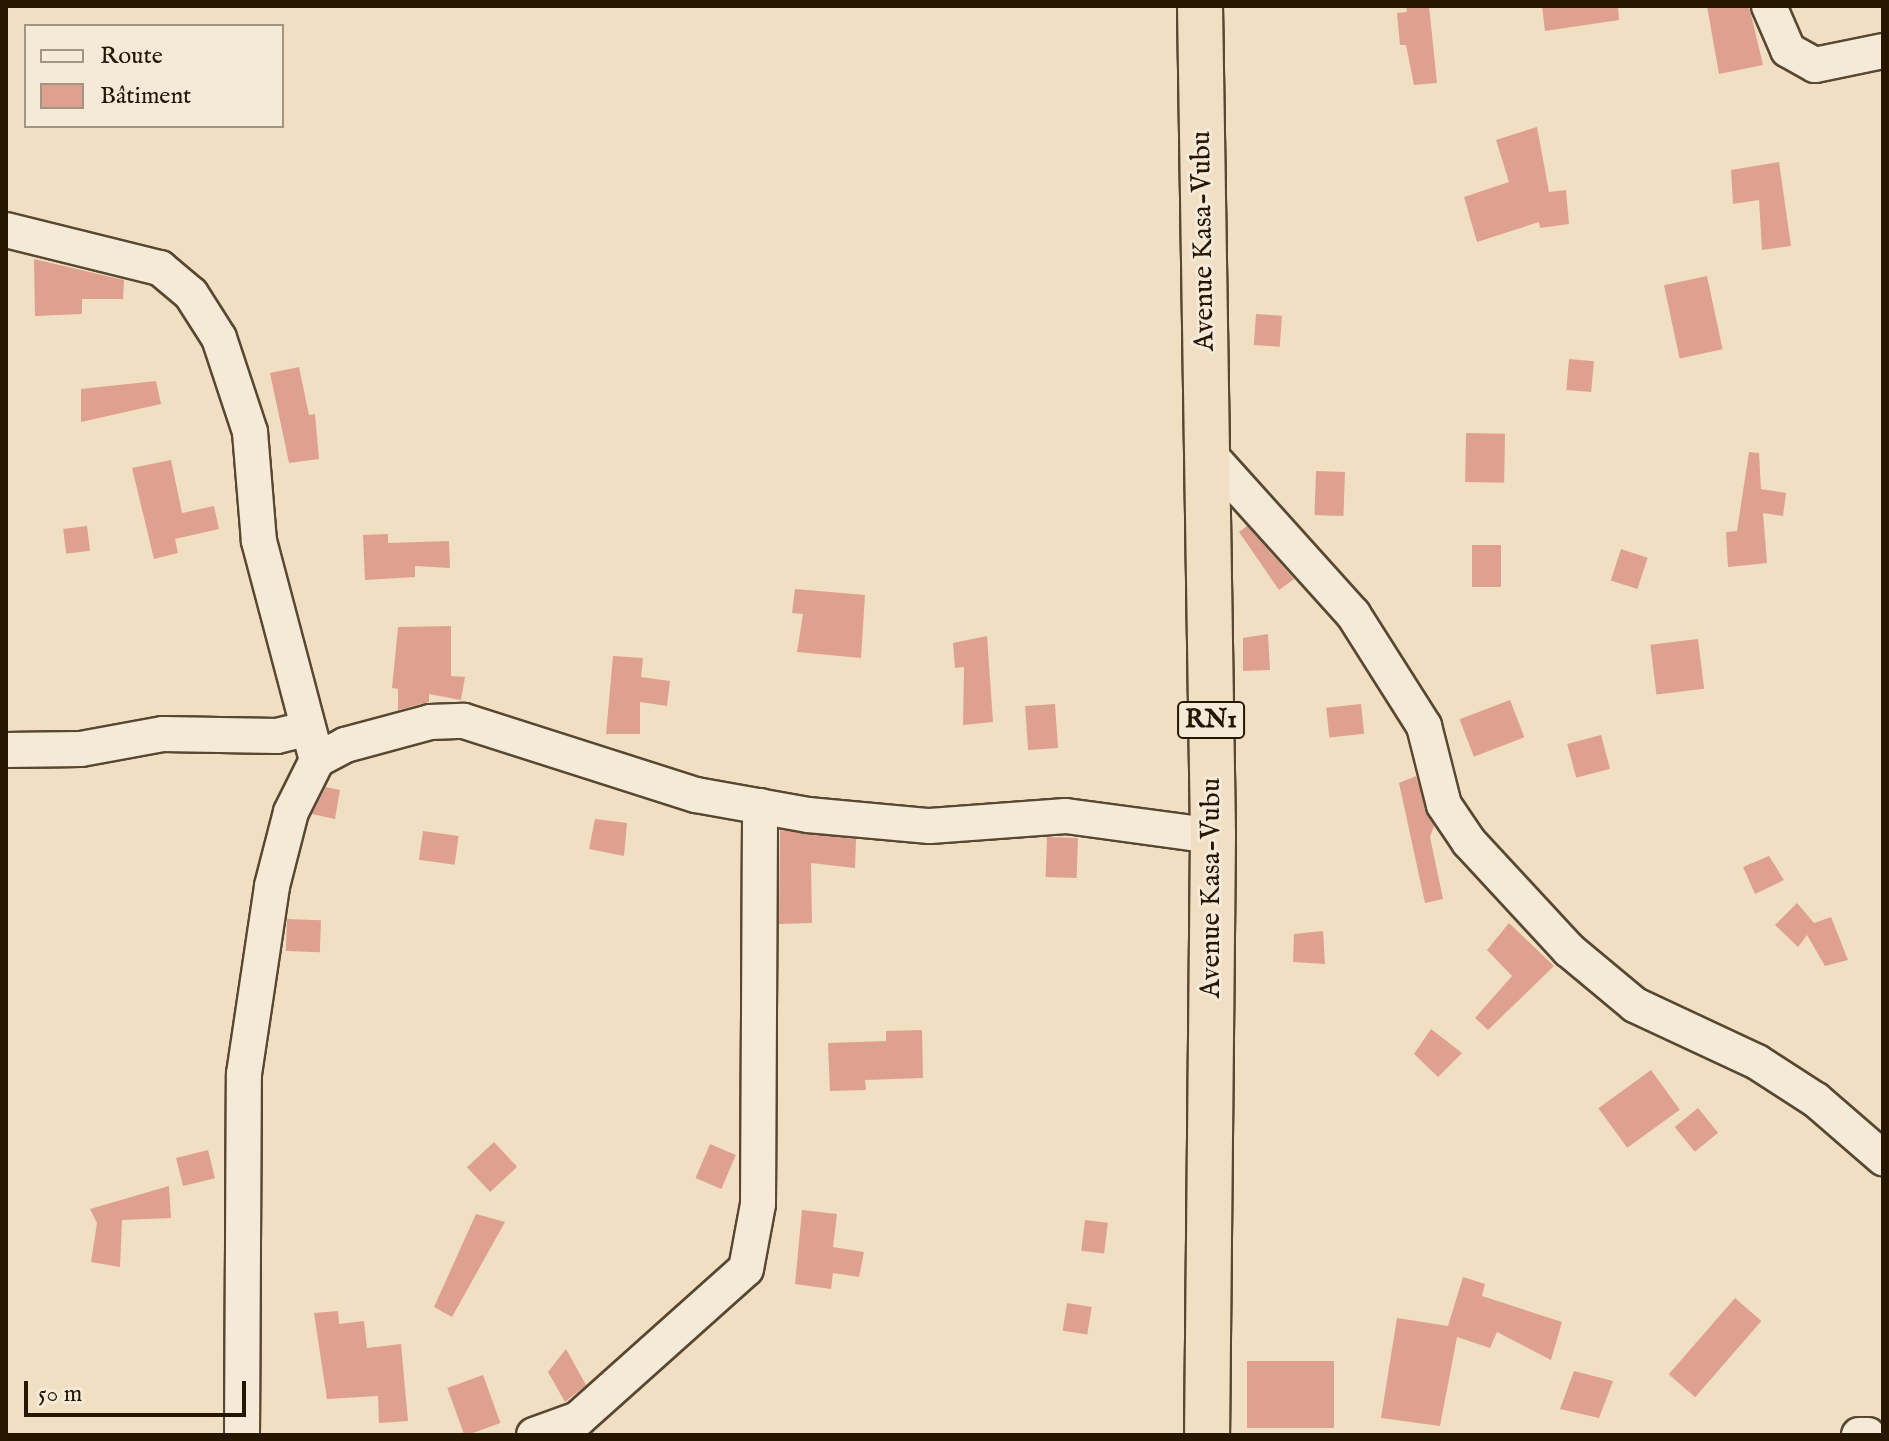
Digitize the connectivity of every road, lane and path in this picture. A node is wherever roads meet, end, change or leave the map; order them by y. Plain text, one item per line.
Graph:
1 (1200, 6) edge
2 (1769, 6) edge
3 (1883, 51) edge
4 (6, 230) edge
5 (1207, 452) junction
6 (311, 744) junction
7 (6, 750) edge
8 (760, 806) junction
9 (1213, 836) junction
10 (1883, 1158) edge
11 (242, 1435) edge
12 (534, 1435) edge
13 (1207, 1435) edge
14 (1859, 1435) edge
15 (1868, 1435) edge

1 - 5 highway, Avenue Kasa-Vubu / RN1
2 - 3 street
4 - 6 street
5 - 9 highway, Avenue Kasa-Vubu / RN1
5 - 10 street
6 - 7 street
6 - 8 street
6 - 11 street
8 - 9 street
8 - 12 street
9 - 13 highway, Avenue Kasa-Vubu / RN1
14 - 15 street

